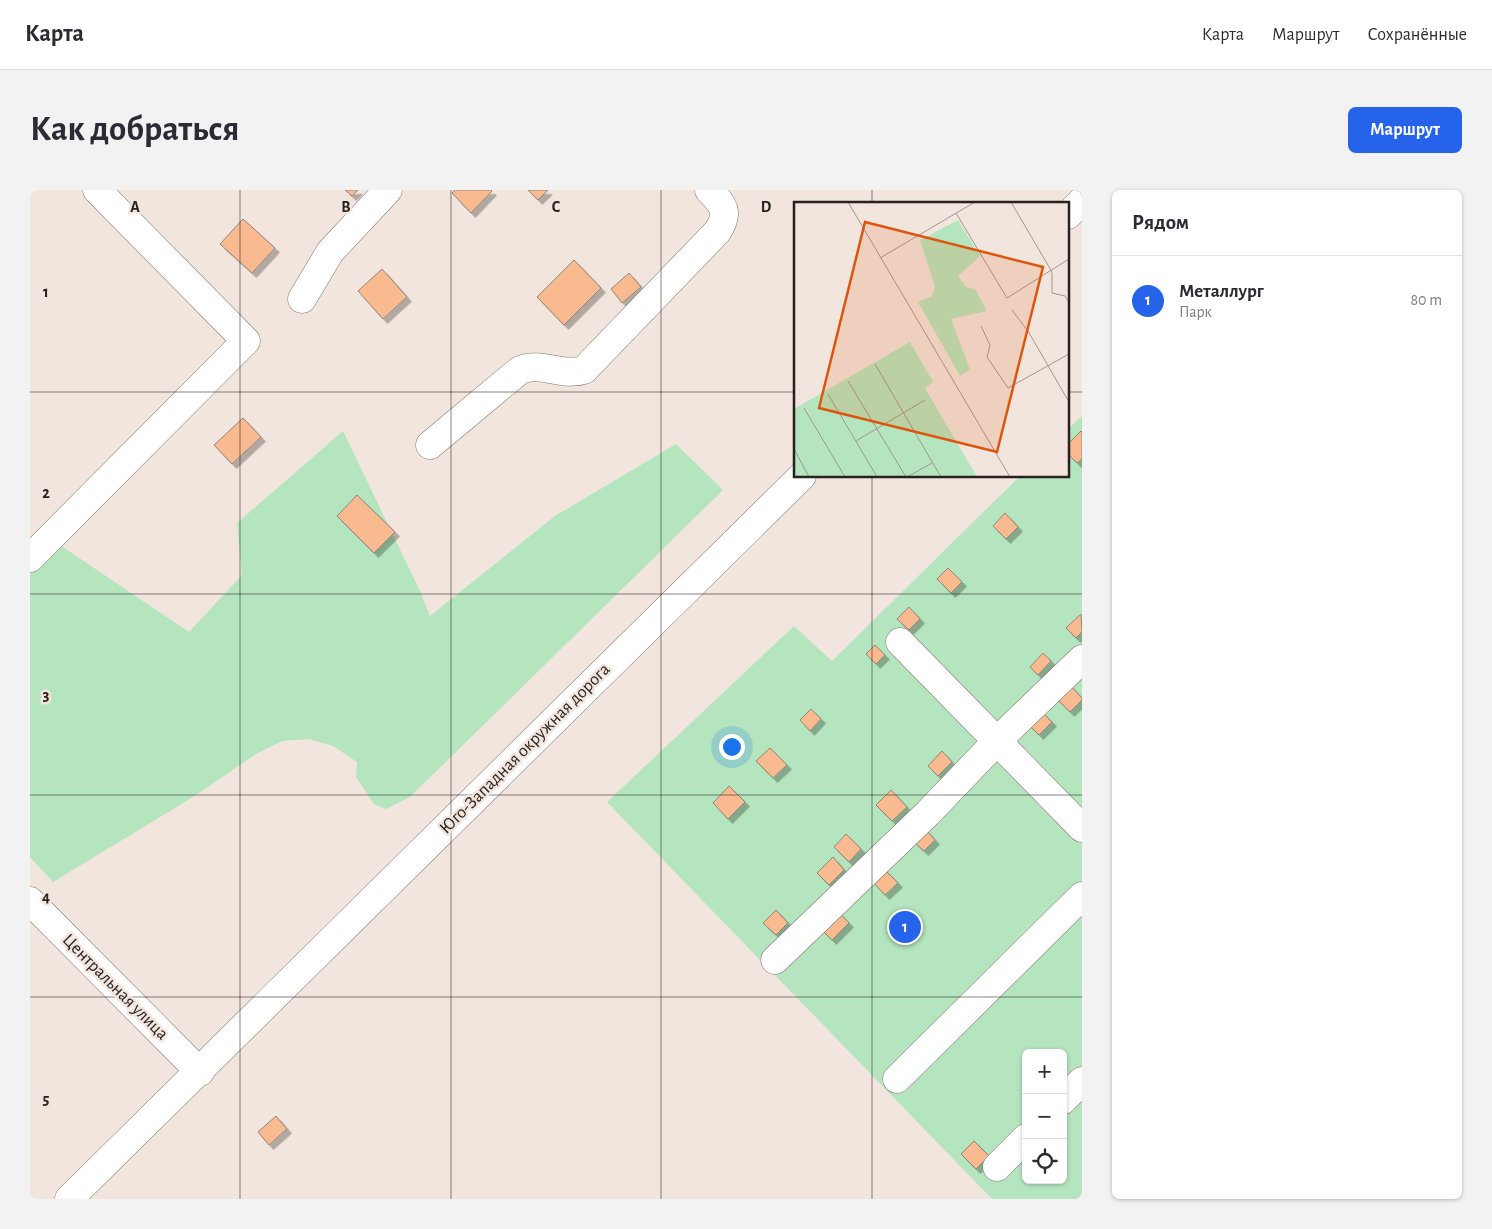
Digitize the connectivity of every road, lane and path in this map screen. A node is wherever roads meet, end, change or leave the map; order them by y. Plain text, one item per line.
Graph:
1 (97, 190) edge
2 (388, 190) edge
3 (709, 190) edge
4 (1082, 201) edge
5 (1070, 213) edge
6 (302, 299) dead end
7 (430, 445) dead end
8 (800, 478) edge
9 (30, 558) edge
10 (900, 642) dead end
11 (1082, 659) edge
12 (997, 741) junction
13 (1082, 828) edge
14 (1082, 896) edge
15 (30, 901) edge
16 (775, 960) dead end
17 (200, 1072) junction
18 (897, 1079) dead end
19 (1082, 1081) edge
20 (1067, 1096) edge
21 (1025, 1139) edge
22 (997, 1167) dead end
23 (70, 1199) edge

1 - 9 main road
2 - 6 main road
3 - 7 main road
4 - 5 main road
8 - 17 main road, Юго-Западная окружная дорога
10 - 12 main road
11 - 12 main road
12 - 13 main road
12 - 16 main road
14 - 18 main road
15 - 17 main road, Центральная улица
17 - 23 main road
19 - 20 main road
21 - 22 main road

